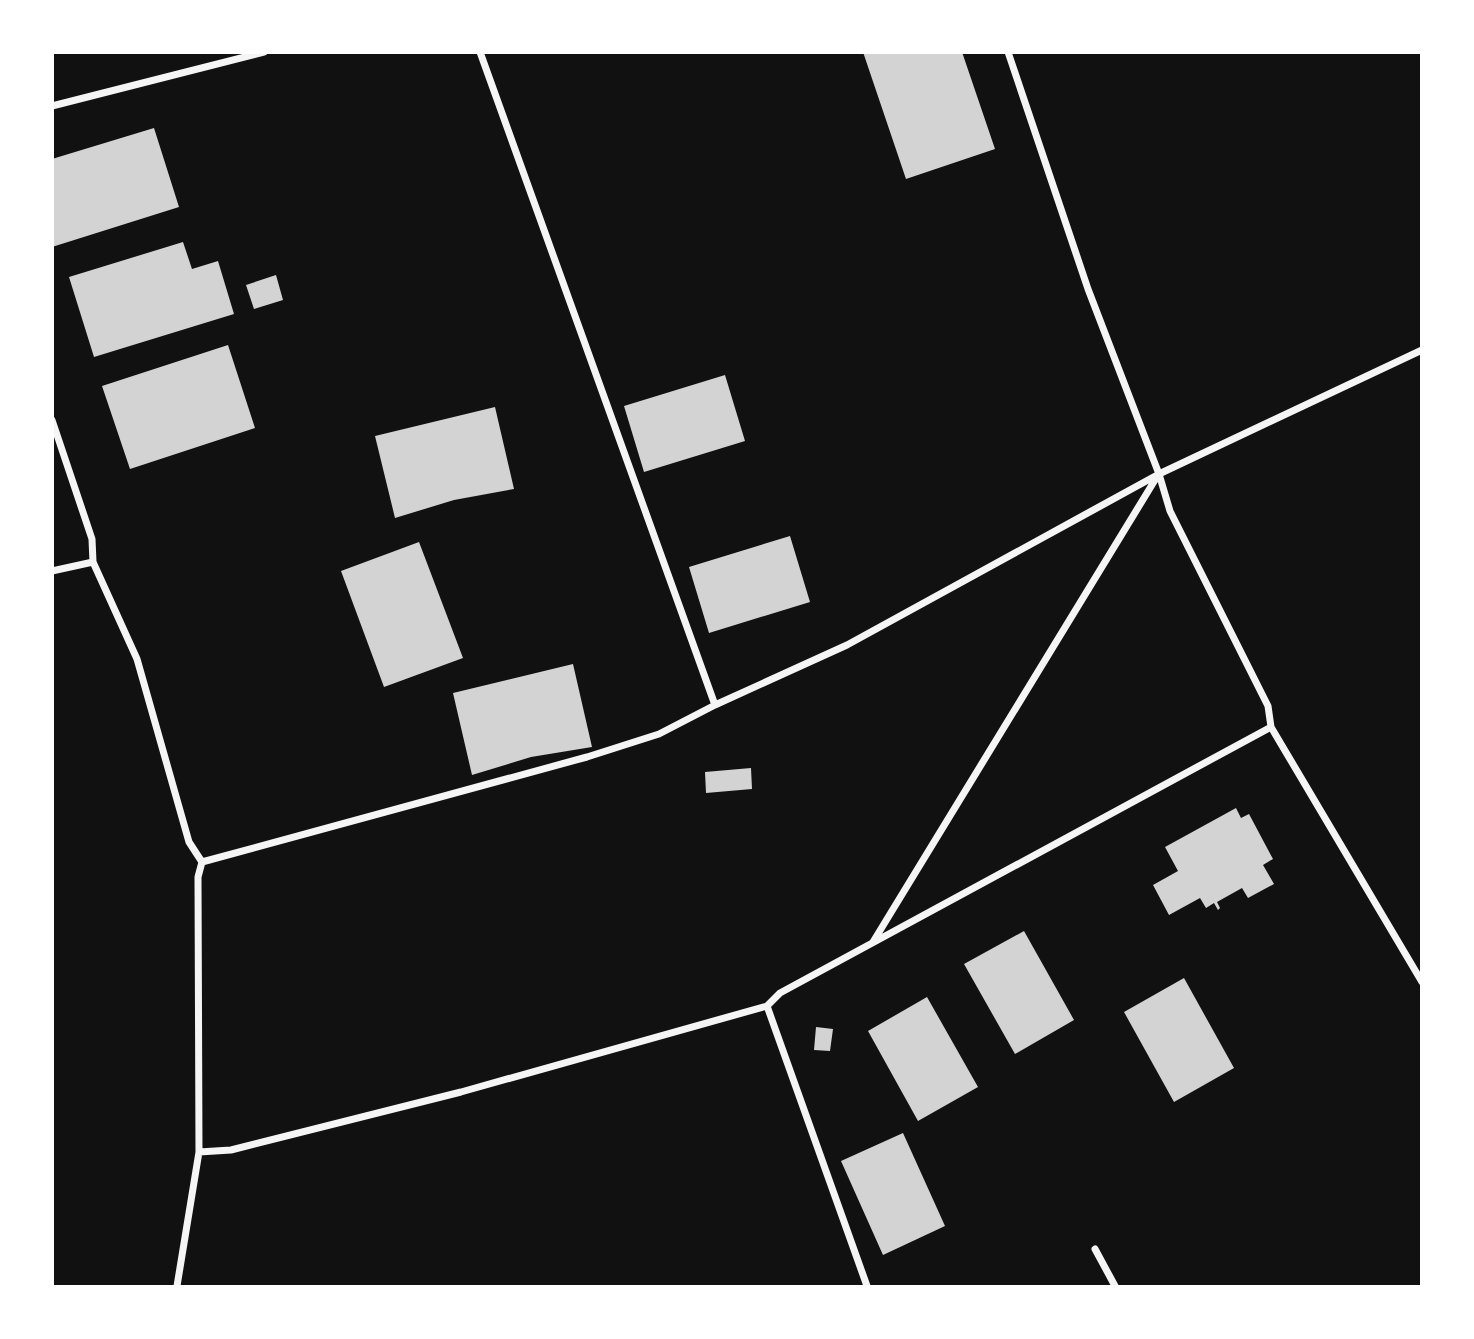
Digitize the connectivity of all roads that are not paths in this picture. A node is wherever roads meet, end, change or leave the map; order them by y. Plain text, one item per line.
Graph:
1 (264, 52) edge
2 (480, 52) edge
3 (1008, 52) edge
4 (52, 106) edge
5 (1422, 350) edge
6 (52, 420) edge
7 (1159, 474) junction
8 (93, 562) junction
9 (52, 571) edge
10 (715, 705) junction
11 (1270, 727) junction
12 (202, 862) junction
13 (872, 943) junction
14 (1422, 982) edge
15 (766, 1006) junction
16 (199, 1152) junction
17 (1095, 1249) dead end
18 (177, 1286) edge
19 (867, 1286) edge
20 (1115, 1286) edge

1 - 4 street
2 - 10 street
3 - 7 street
5 - 7 street
6 - 8 street
7 - 10 street
7 - 11 street
7 - 13 street
8 - 9 street
8 - 12 street
10 - 12 street
11 - 13 street
11 - 14 street
12 - 16 street
13 - 15 street
15 - 16 street
15 - 19 street
16 - 18 street
17 - 20 street

